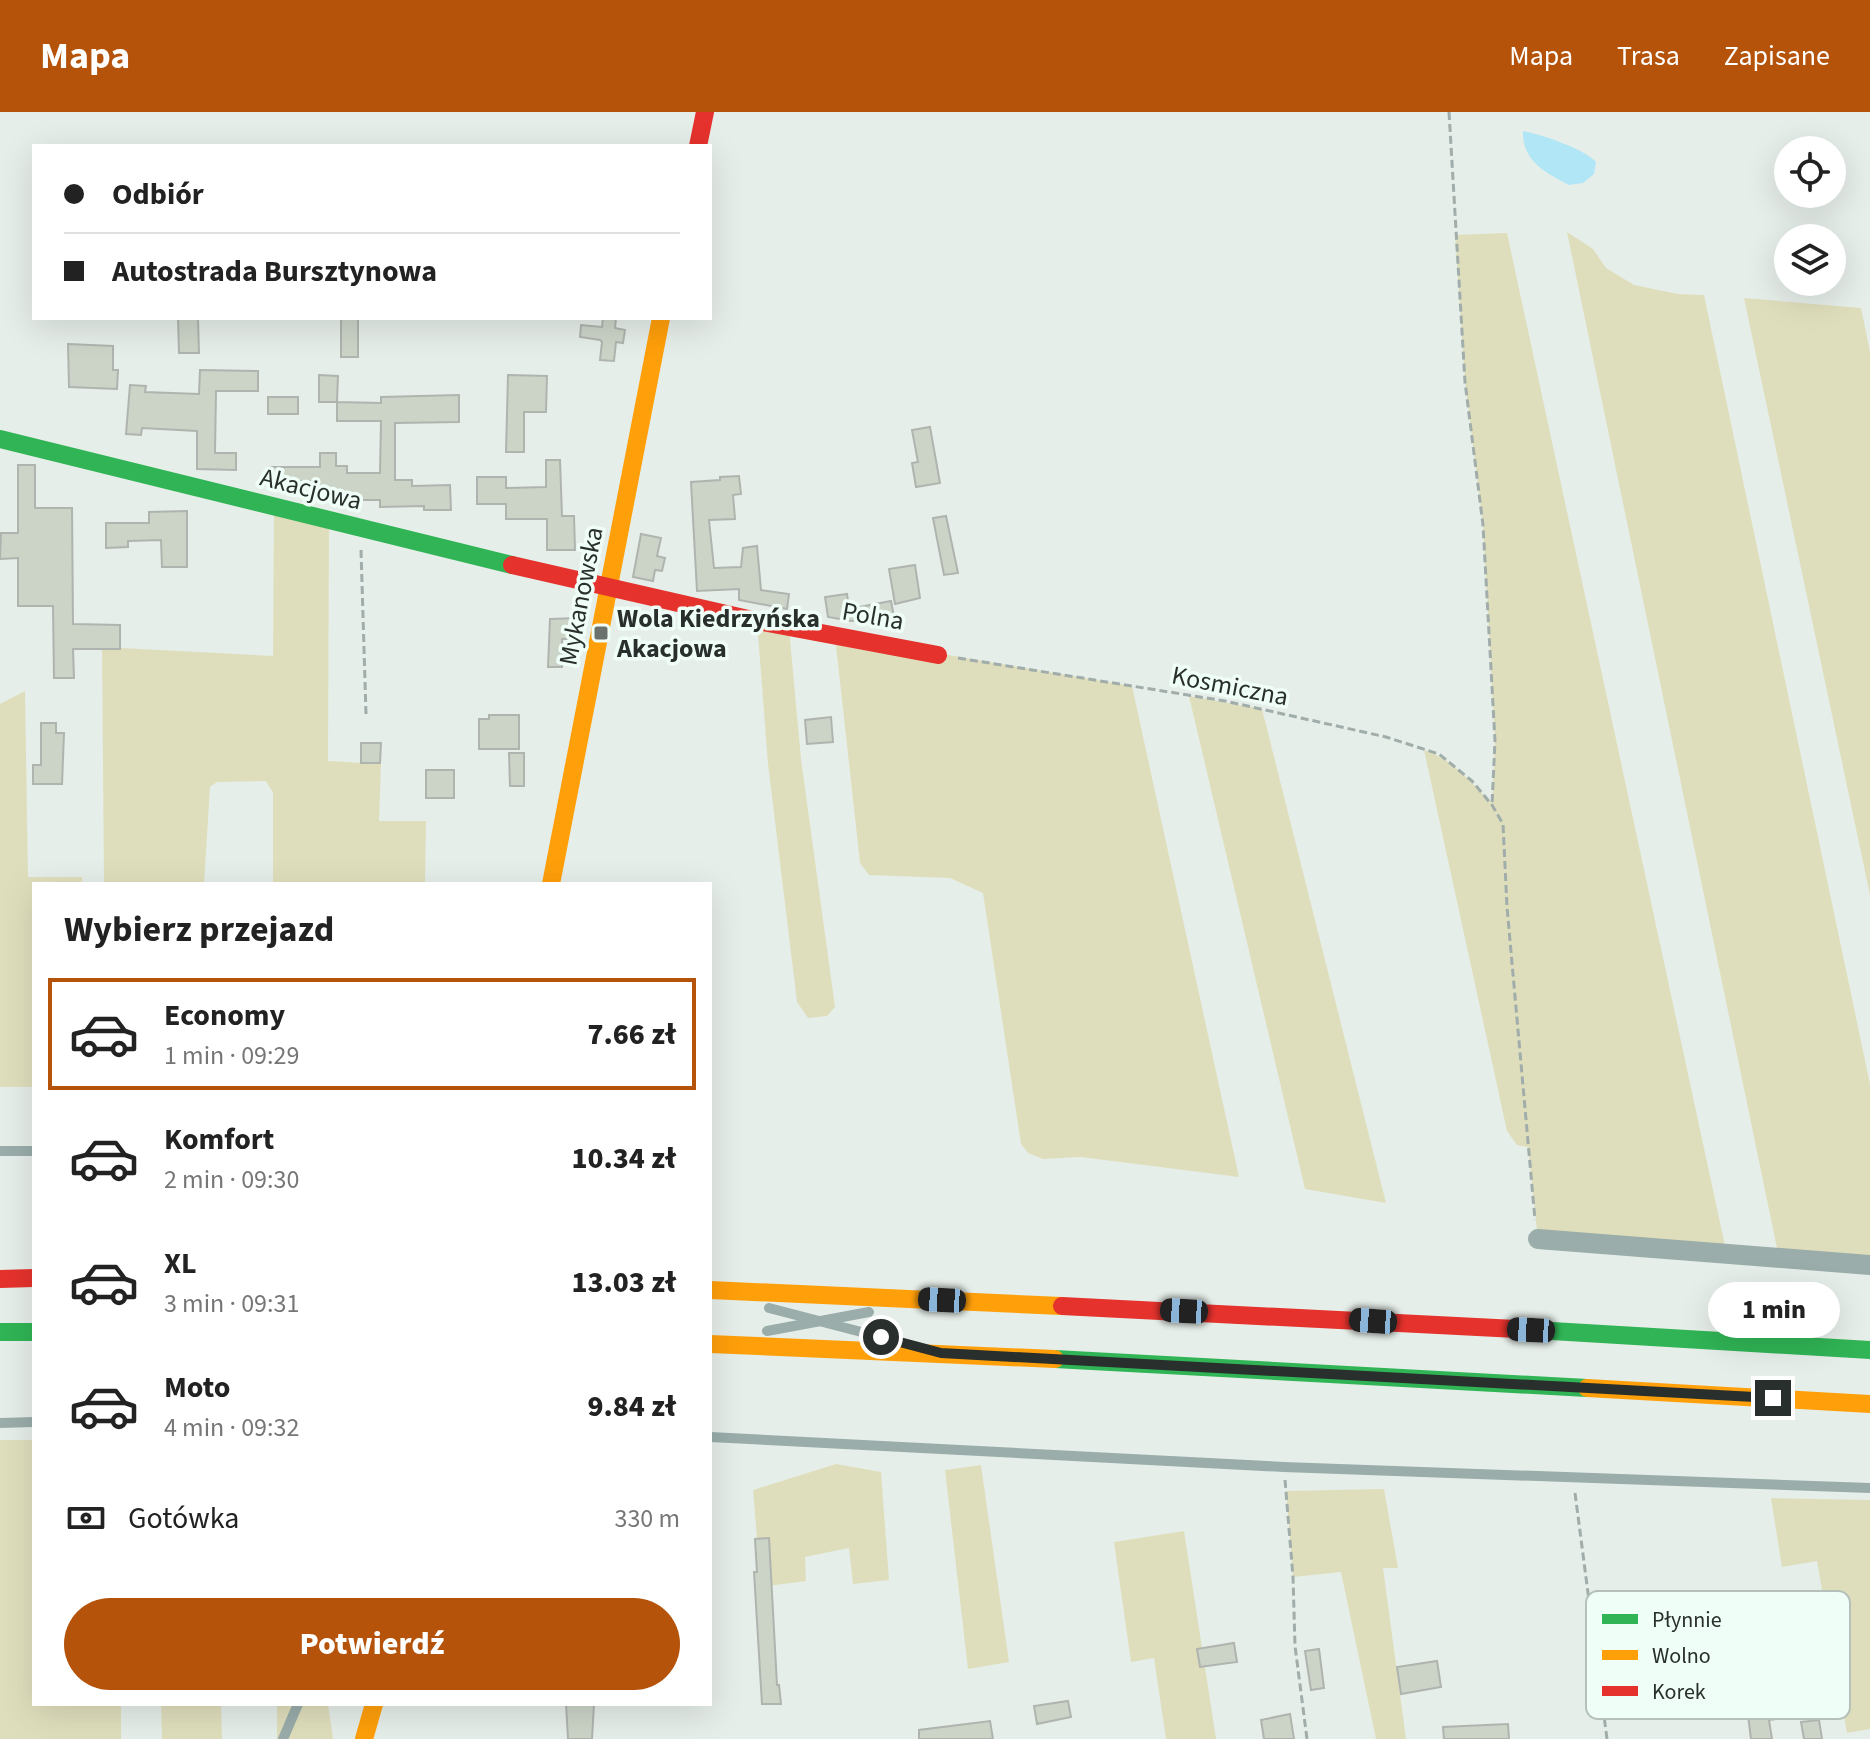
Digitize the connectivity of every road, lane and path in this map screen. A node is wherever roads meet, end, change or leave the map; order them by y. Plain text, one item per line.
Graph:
1 (705, 112) edge
2 (1449, 112) edge
3 (698, 144) edge
4 (661, 320) edge
5 (0, 439) edge
6 (360, 528) junction
7 (609, 589) junction
8 (938, 655) joint
9 (366, 714) dead end
10 (1492, 805) junction
11 (551, 882) edge
12 (0, 1151) edge
13 (32, 1151) edge
14 (1538, 1239) joint
15 (1870, 1265) edge
16 (32, 1278) edge
17 (0, 1279) edge
18 (712, 1292) edge
19 (712, 1293) edge
20 (942, 1300) junction
21 (820, 1321) junction
22 (0, 1332) edge
23 (32, 1332) edge
24 (881, 1337) dead end
25 (896, 1341) dead end
26 (712, 1342) edge
27 (712, 1342) edge
28 (1870, 1350) edge
29 (941, 1353) junction
30 (1870, 1404) edge
31 (32, 1422) edge
32 (0, 1423) edge
33 (712, 1437) edge
34 (1284, 1467) junction
35 (1574, 1476) junction
36 (1870, 1488) edge
37 (1588, 1591) edge
38 (297, 1706) edge
39 (373, 1706) edge
40 (1604, 1719) edge
41 (283, 1739) edge
42 (364, 1739) edge
43 (1307, 1739) edge
44 (1607, 1739) edge

1 - 3 main road
2 - 10 path
4 - 7 main road, Mykanowska
5 - 6 main road, Akacjowa
6 - 7 main road, Akacjowa
6 - 9 path
7 - 8 main road, Polna
7 - 11 main road, Mykanowska
8 - 10 path, Kosmiczna
10 - 14 path
12 - 13 lane
14 - 15 street
16 - 17 main road
18 - 20 main road
19 - 21 lane
20 - 21 lane
20 - 28 main road
21 - 24 lane
21 - 26 lane
22 - 23 main road
25 - 29 lane
27 - 29 main road
29 - 30 main road
31 - 32 lane
33 - 34 lane
34 - 35 lane
34 - 43 path
35 - 36 lane
35 - 37 path
38 - 41 lane
39 - 42 main road
40 - 44 path

